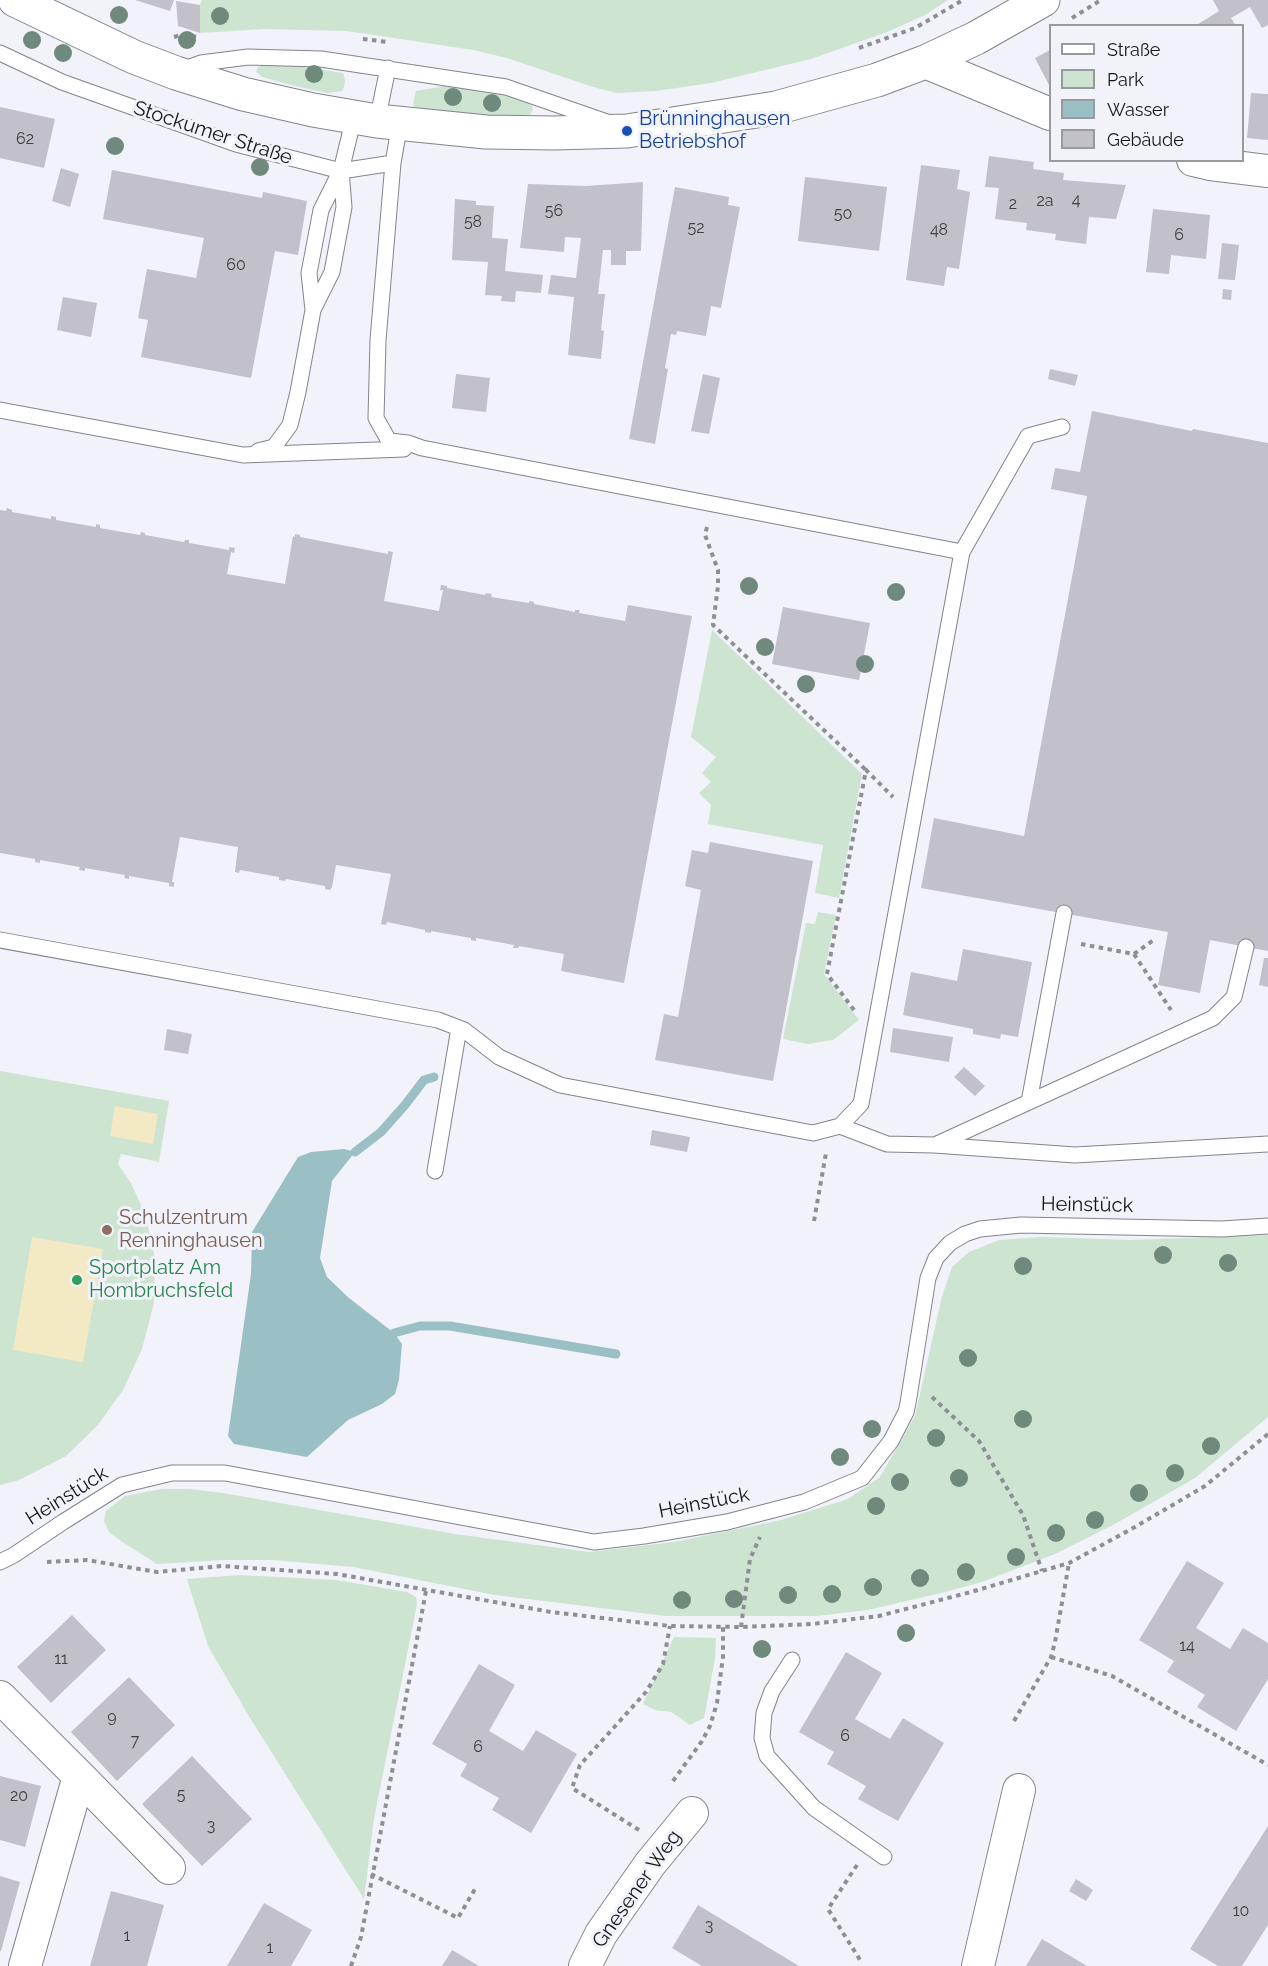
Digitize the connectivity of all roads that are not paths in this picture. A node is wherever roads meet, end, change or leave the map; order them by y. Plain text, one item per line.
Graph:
1 (15, 0) edge
2 (1054, 11) edge
3 (0, 53) edge
4 (925, 62) junction
5 (388, 68) junction
6 (176, 72) junction
7 (1049, 114) edge
8 (377, 120) junction
9 (652, 128) junction
10 (1207, 162) edge
11 (393, 163) junction
12 (341, 171) junction
13 (1268, 171) edge
14 (313, 310) junction
15 (0, 410) edge
16 (1062, 427) dead end
17 (422, 448) junction
18 (243, 455) junction
19 (962, 552) junction
20 (1064, 913) dead end
21 (0, 940) edge
22 (1246, 947) dead end
23 (459, 1028) junction
24 (1029, 1102) junction
25 (835, 1127) junction
26 (1268, 1144) edge
27 (934, 1145) junction
28 (435, 1171) dead end
29 (1268, 1226) edge
30 (0, 1562) edge
31 (792, 1660) dead end
32 (0, 1697) edge
33 (78, 1776) junction
34 (1019, 1790) dead end
35 (692, 1813) dead end
36 (884, 1857) dead end
37 (169, 1868) dead end
38 (25, 1966) edge
39 (585, 1966) edge
40 (978, 1966) edge

1 - 6 main road
2 - 4 main road
3 - 12 lane, Stockumer Straße
4 - 7 street
4 - 9 main road
5 - 6 lane
5 - 8 lane
5 - 9 lane
6 - 8 main road
8 - 9 main road
8 - 11 lane
8 - 12 lane
10 - 13 street
11 - 12 lane, Stockumer Straße
11 - 17 lane
12 - 14 lane
12 - 14 lane
14 - 18 lane
15 - 18 lane
16 - 19 lane
17 - 18 lane
17 - 19 lane
19 - 25 lane
20 - 24 lane
21 - 23 lane
22 - 24 lane
23 - 25 lane
23 - 28 lane
24 - 27 lane
25 - 27 lane
26 - 27 lane
29 - 30 lane, Heinstück
31 - 36 lane
32 - 33 street
33 - 37 street
33 - 38 street
34 - 40 street
35 - 39 street, Gnesener Weg

